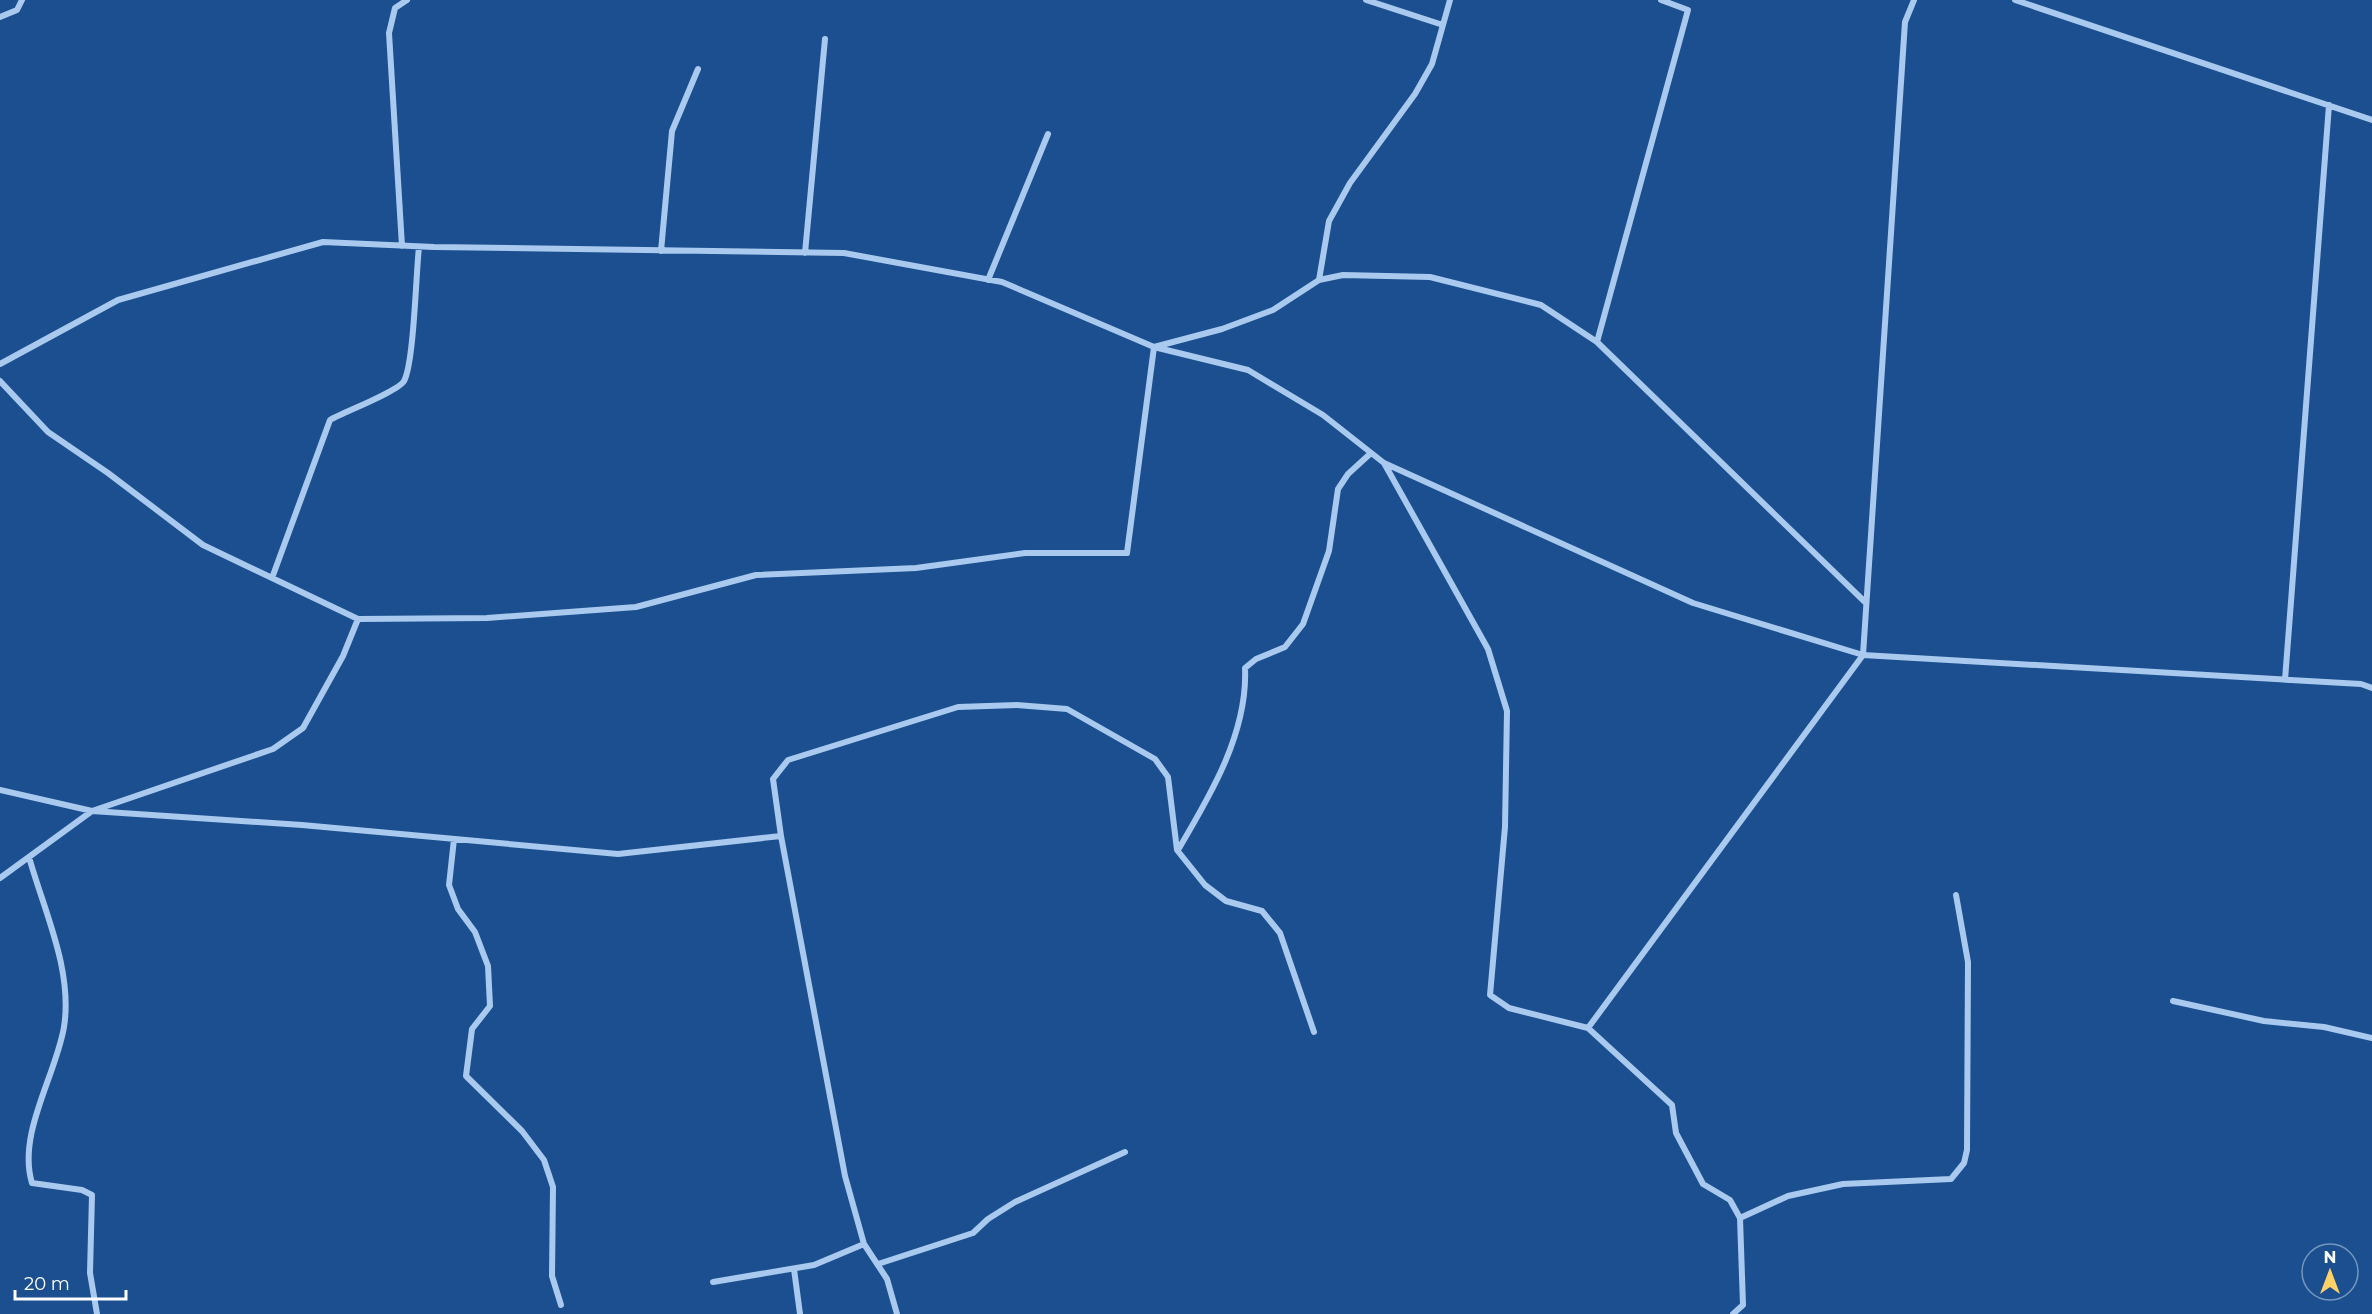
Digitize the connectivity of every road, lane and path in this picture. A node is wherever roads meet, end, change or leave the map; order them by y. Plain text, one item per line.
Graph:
1 (22, 0) edge
2 (407, 0) edge
3 (1366, 0) edge
4 (1450, 0) edge
5 (1662, 0) edge
6 (1914, 0) edge
7 (2015, 0) edge
8 (0, 17) edge
9 (1443, 25) junction
10 (825, 39) dead end
11 (698, 69) dead end
12 (2329, 105) junction
13 (2372, 120) edge
14 (1048, 134) dead end
15 (402, 246) junction
16 (419, 247) junction
17 (662, 251) junction
18 (805, 253) junction
19 (988, 280) junction
20 (1319, 280) junction
21 (1597, 342) junction
22 (1154, 346) junction
23 (0, 364) edge
24 (0, 381) edge
25 (1371, 453) junction
26 (1384, 463) junction
27 (272, 578) junction
28 (1866, 603) junction
29 (358, 620) junction
30 (1863, 655) junction
31 (2285, 680) junction
32 (2372, 688) edge
33 (0, 790) edge
34 (92, 811) junction
35 (781, 836) junction
36 (453, 839) junction
37 (1177, 850) junction
38 (29, 857) junction
39 (0, 878) edge
40 (1956, 895) dead end
41 (2173, 1002) dead end
42 (1588, 1028) junction
43 (1314, 1032) dead end
44 (2372, 1038) edge
45 (1125, 1152) dead end
46 (1740, 1218) junction
47 (864, 1244) junction
48 (878, 1264) junction
49 (794, 1269) junction
50 (713, 1282) dead end
51 (561, 1305) dead end
52 (97, 1314) edge
53 (800, 1314) edge
54 (897, 1314) edge
55 (1733, 1314) edge

1 - 8 street
2 - 15 street
3 - 9 street
4 - 9 street
5 - 21 street
6 - 28 street
7 - 12 street
9 - 20 street
10 - 18 street
11 - 17 street
12 - 13 street
12 - 31 street
14 - 19 street
15 - 16 street
15 - 23 street
16 - 17 street
16 - 27 street
17 - 18 street
18 - 19 street
19 - 22 street
20 - 21 street
20 - 22 street
21 - 28 street
22 - 25 street
22 - 29 street
24 - 27 street
25 - 26 street
25 - 37 street
26 - 30 street
26 - 42 street
27 - 29 street
28 - 30 street
29 - 34 street
30 - 31 street
30 - 42 street
31 - 32 street
33 - 34 street
34 - 36 street
34 - 38 street
35 - 36 street
35 - 37 street
35 - 47 street
36 - 51 street
37 - 43 street
38 - 39 street
38 - 52 street
40 - 46 street
41 - 44 street
42 - 46 street
45 - 48 street
46 - 55 street
47 - 48 street
47 - 49 street
48 - 54 street
49 - 50 street
49 - 53 street

